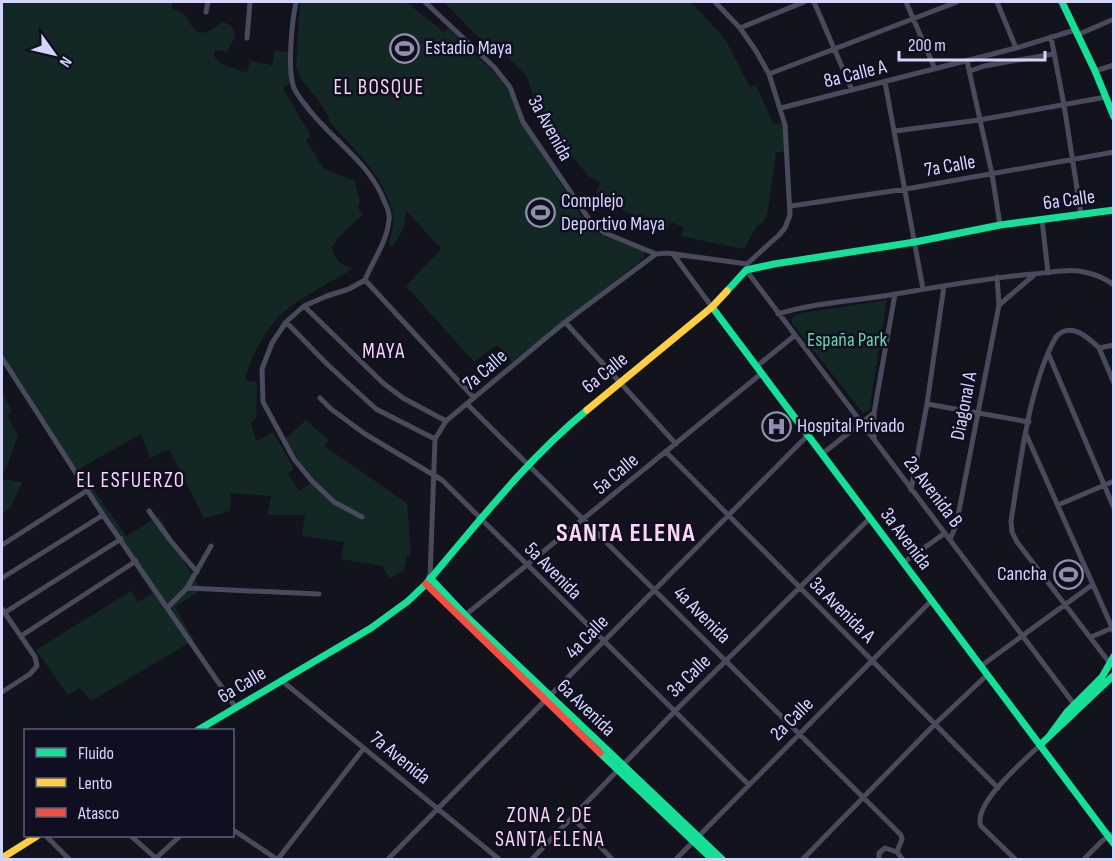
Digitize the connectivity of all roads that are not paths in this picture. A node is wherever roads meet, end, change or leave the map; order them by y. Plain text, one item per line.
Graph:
1 (208, 2) edge
2 (250, 2) edge
3 (296, 2) edge
4 (424, 2) edge
5 (714, 2) edge
6 (804, 2) edge
7 (814, 2) edge
8 (906, 2) edge
9 (957, 2) edge
10 (997, 2) edge
11 (1062, 2) edge
12 (206, 12) dead end
13 (914, 19) junction
14 (1113, 19) edge
15 (740, 28) junction
16 (1076, 32) junction
17 (1051, 37) junction
18 (247, 38) dead end
19 (1016, 48) junction
20 (833, 49) junction
21 (1053, 54) junction
22 (968, 61) junction
23 (1113, 65) edge
24 (935, 69) junction
25 (970, 71) junction
26 (1095, 71) junction
27 (768, 74) junction
28 (885, 82) junction
29 (852, 90) junction
30 (1106, 96) junction
31 (1064, 105) junction
32 (781, 108) junction
33 (1113, 116) edge
34 (979, 120) junction
35 (895, 131) junction
36 (1113, 152) edge
37 (1071, 160) junction
38 (992, 174) junction
39 (906, 189) junction
40 (791, 206) junction
41 (1111, 212) edge
42 (1081, 214) junction
43 (1042, 220) junction
44 (1000, 225) junction
45 (915, 242) junction
46 (656, 254) junction
47 (673, 254) junction
48 (746, 270) junction
49 (1048, 273) junction
50 (1034, 274) junction
51 (998, 277) junction
52 (365, 280) junction
53 (1112, 283) edge
54 (944, 286) junction
55 (923, 289) junction
56 (895, 294) junction
57 (999, 305) junction
58 (304, 306) junction
59 (712, 307) junction
60 (778, 314) junction
61 (286, 322) junction
62 (565, 322) junction
63 (795, 336) junction
64 (1113, 345) edge
65 (1099, 348) junction
66 (1048, 353) junction
67 (2, 358) edge
68 (757, 366) junction
69 (762, 373) junction
70 (620, 382) junction
71 (1113, 383) edge
72 (320, 398) dead end
73 (474, 398) junction
74 (467, 404) junction
75 (927, 404) junction
76 (977, 412) junction
77 (874, 414) junction
78 (446, 421) junction
79 (861, 422) junction
80 (1029, 422) junction
81 (1026, 434) junction
82 (808, 435) junction
83 (874, 438) junction
84 (435, 439) junction
85 (676, 444) junction
86 (666, 452) junction
87 (822, 454) junction
88 (527, 465) junction
89 (434, 474) junction
90 (1113, 482) edge
91 (1104, 485) junction
92 (88, 490) junction
93 (911, 490) junction
94 (1058, 505) junction
95 (1113, 508) edge
96 (149, 511) dead end
97 (103, 515) junction
98 (362, 517) dead end
99 (728, 517) junction
100 (870, 518) junction
101 (584, 519) junction
102 (480, 520) junction
103 (945, 532) junction
104 (121, 539) junction
105 (950, 539) junction
106 (2, 544) edge
107 (211, 546) dead end
108 (136, 561) junction
109 (903, 562) junction
110 (526, 566) junction
111 (197, 572) junction
112 (2, 578) edge
113 (428, 581) junction
114 (1092, 585) junction
115 (187, 588) junction
116 (799, 588) junction
117 (656, 590) junction
118 (319, 594) dead end
119 (932, 600) junction
120 (1066, 603) junction
121 (167, 608) junction
122 (3, 611) edge
123 (462, 617) junction
124 (1112, 630) edge
125 (1022, 635) junction
126 (21, 636) junction
127 (1091, 637) junction
128 (603, 642) junction
129 (727, 661) junction
130 (872, 661) junction
131 (1110, 661) edge
132 (981, 666) junction
133 (987, 675) junction
134 (1112, 677) edge
135 (281, 680) junction
136 (2, 692) edge
137 (548, 699) junction
138 (1074, 704) junction
139 (236, 708) junction
140 (675, 711) junction
141 (935, 724) junction
142 (200, 729) edge
143 (799, 733) junction
144 (1050, 735) junction
145 (1040, 745) junction
146 (364, 748) junction
147 (620, 768) junction
148 (749, 785) junction
149 (998, 788) junction
150 (862, 798) junction
151 (437, 808) junction
152 (573, 818) junction
153 (234, 830) edge
154 (1111, 835) edge
155 (36, 837) edge
156 (47, 837) edge
157 (132, 837) edge
158 (179, 837) edge
159 (695, 839) junction
160 (1113, 844) edge
161 (897, 852) junction
162 (2, 858) edge
163 (156, 859) edge
164 (278, 859) edge
165 (70, 860) edge
166 (387, 860) edge
167 (500, 860) edge
168 (531, 860) edge
169 (613, 860) edge
170 (675, 860) edge
171 (713, 860) edge
172 (723, 860) edge
173 (802, 860) edge
174 (879, 860) edge
175 (903, 860) edge
176 (1016, 860) edge
177 (1083, 860) edge

1 - 12 street
2 - 18 street
3 - 52 street
4 - 46 street, 3a Avenida
5 - 15 street
6 - 15 street
7 - 20 street
8 - 13 street
9 - 13 street
10 - 19 street
11 - 16 street
13 - 20 street
13 - 24 street
14 - 16 street
15 - 27 street
16 - 17 street, 8a Calle A
16 - 26 street
17 - 19 street, 8a Calle A
17 - 21 street
19 - 22 street, 8a Calle A
20 - 27 street
20 - 29 street
21 - 25 street
21 - 31 street
22 - 24 street, 8a Calle A
22 - 25 street
23 - 26 street
24 - 28 street, 8a Calle A
25 - 34 street
26 - 30 street
27 - 32 street
28 - 29 street, 8a Calle A
28 - 35 street
29 - 32 street, 8a Calle A
30 - 31 street
30 - 33 street
31 - 34 street
31 - 37 street
32 - 40 street
34 - 35 street
34 - 38 street
35 - 39 street
36 - 37 street, 7a Calle
37 - 38 street, 7a Calle
37 - 42 street
38 - 39 street, 7a Calle
38 - 44 street
39 - 40 street, 7a Calle
39 - 45 street
40 - 47 street
41 - 42 street, 6a Calle
42 - 43 street, 6a Calle
43 - 44 street, 6a Calle
43 - 49 street
44 - 45 street, 6a Calle
45 - 48 street, 6a Calle
45 - 55 street
46 - 47 street
46 - 62 street, 7a Calle
47 - 59 street, 3a Avenida
48 - 59 street, 6a Calle
48 - 60 street, 2a Avenida B
49 - 50 street
49 - 53 street
50 - 51 street
50 - 57 street
51 - 54 street
51 - 57 street, Diagonal A
52 - 58 street
52 - 73 street
54 - 55 street
54 - 75 street
55 - 56 street
56 - 60 street
56 - 77 street
57 - 76 street, Diagonal A
58 - 61 street
58 - 78 street
59 - 68 street, 3a Avenida
59 - 70 street, 6a Calle
60 - 63 street, 2a Avenida B
61 - 84 street
61 - 98 street
62 - 70 street
62 - 73 street, 7a Calle
63 - 68 street
63 - 79 street, 2a Avenida B
64 - 65 street
65 - 66 street
65 - 71 street
66 - 80 street
66 - 91 street
67 - 92 street
68 - 69 street, 3a Avenida
69 - 82 street, 3a Avenida
69 - 85 street, 5a Calle
70 - 85 street
70 - 88 street, 6a Calle
72 - 89 street, 5a Avenida
73 - 74 street, 7a Calle
74 - 78 street, 7a Calle
74 - 88 street, 4a Avenida
75 - 76 street
75 - 93 street
76 - 80 street
76 - 105 street, Diagonal A
77 - 79 street
77 - 83 street
78 - 84 street, 7a Calle
79 - 83 street, 2a Avenida B
79 - 87 street
80 - 81 street
81 - 94 street
81 - 120 street
82 - 87 street, 3a Avenida
82 - 99 street, 4a Calle
83 - 93 street, 2a Avenida B
84 - 89 street, 7a Calle
85 - 86 street, 5a Calle
86 - 99 street, 3a Avenida A
86 - 101 street, 5a Calle
87 - 100 street, 3a Avenida
88 - 101 street, 4a Avenida
88 - 102 street, 6a Calle
89 - 102 street, 5a Avenida
89 - 113 street, 7a Calle
90 - 91 street
91 - 94 street
91 - 95 street
92 - 97 street
92 - 106 street
93 - 103 street, 2a Avenida B
94 - 114 street
96 - 111 street
97 - 104 street
97 - 112 street
99 - 116 street, 3a Avenida A
99 - 117 street, 4a Calle
100 - 109 street, 3a Avenida
100 - 116 street, 3a Calle
101 - 110 street, 5a Calle
101 - 117 street, 4a Avenida
102 - 110 street, 5a Avenida
102 - 113 street, 6a Calle
103 - 105 street, 2a Avenida B
103 - 109 street
104 - 108 street
104 - 122 street
105 - 125 street, 2a Avenida B
107 - 111 street
108 - 121 street
108 - 126 street
109 - 119 street, 3a Avenida
110 - 123 street, 5a Calle
110 - 128 street, 5a Avenida
111 - 115 street
113 - 123 street, 6a Avenida
113 - 135 street, 6a Calle
114 - 120 street
114 - 124 street
115 - 118 street
115 - 121 street
116 - 129 street, 3a Calle
116 - 130 street, 3a Avenida A
117 - 128 street, 4a Calle
117 - 129 street, 4a Avenida
119 - 130 street, 2a Calle
119 - 132 street, 3a Avenida
120 - 125 street
120 - 127 street
121 - 139 street
122 - 126 street
123 - 137 street, 6a Avenida
124 - 127 street
125 - 132 street
125 - 138 street, 2a Avenida B
126 - 136 street
127 - 131 street
128 - 137 street, 4a Calle
128 - 140 street, 5a Avenida
129 - 140 street, 3a Calle
129 - 143 street, 4a Avenida
130 - 141 street, 3a Avenida A
130 - 143 street, 2a Calle
131 - 134 street
131 - 138 street
132 - 133 street, 3a Avenida
133 - 141 street
133 - 145 street, 3a Avenida
134 - 144 street
135 - 139 street, 6a Calle
135 - 146 street, 7a Avenida
137 - 147 street, 6a Avenida
137 - 151 street, 4a Calle
138 - 144 street
139 - 142 street, 6a Calle
140 - 147 street, 3a Calle
140 - 148 street, 5a Avenida
141 - 149 street, 3a Avenida A
141 - 150 street
143 - 148 street, 2a Calle
143 - 150 street, 4a Avenida
144 - 145 street
145 - 149 street
145 - 154 street, 3a Avenida
146 - 151 street, 7a Avenida
146 - 164 street
147 - 152 street, 3a Calle
147 - 159 street, 6a Avenida
148 - 159 street, 2a Calle
149 - 176 street
150 - 161 street, 4a Avenida
150 - 173 street
151 - 166 street, 4a Calle
151 - 167 street, 7a Avenida
152 - 168 street, 3a Calle
152 - 169 street
153 - 164 street
154 - 160 street, 3a Avenida
154 - 177 street
155 - 162 street
156 - 165 street
157 - 163 street
158 - 163 street
159 - 170 street, 2a Calle
159 - 171 street, 6a Avenida
159 - 172 street, 6a Avenida
161 - 174 street
161 - 175 street, 4a Avenida

